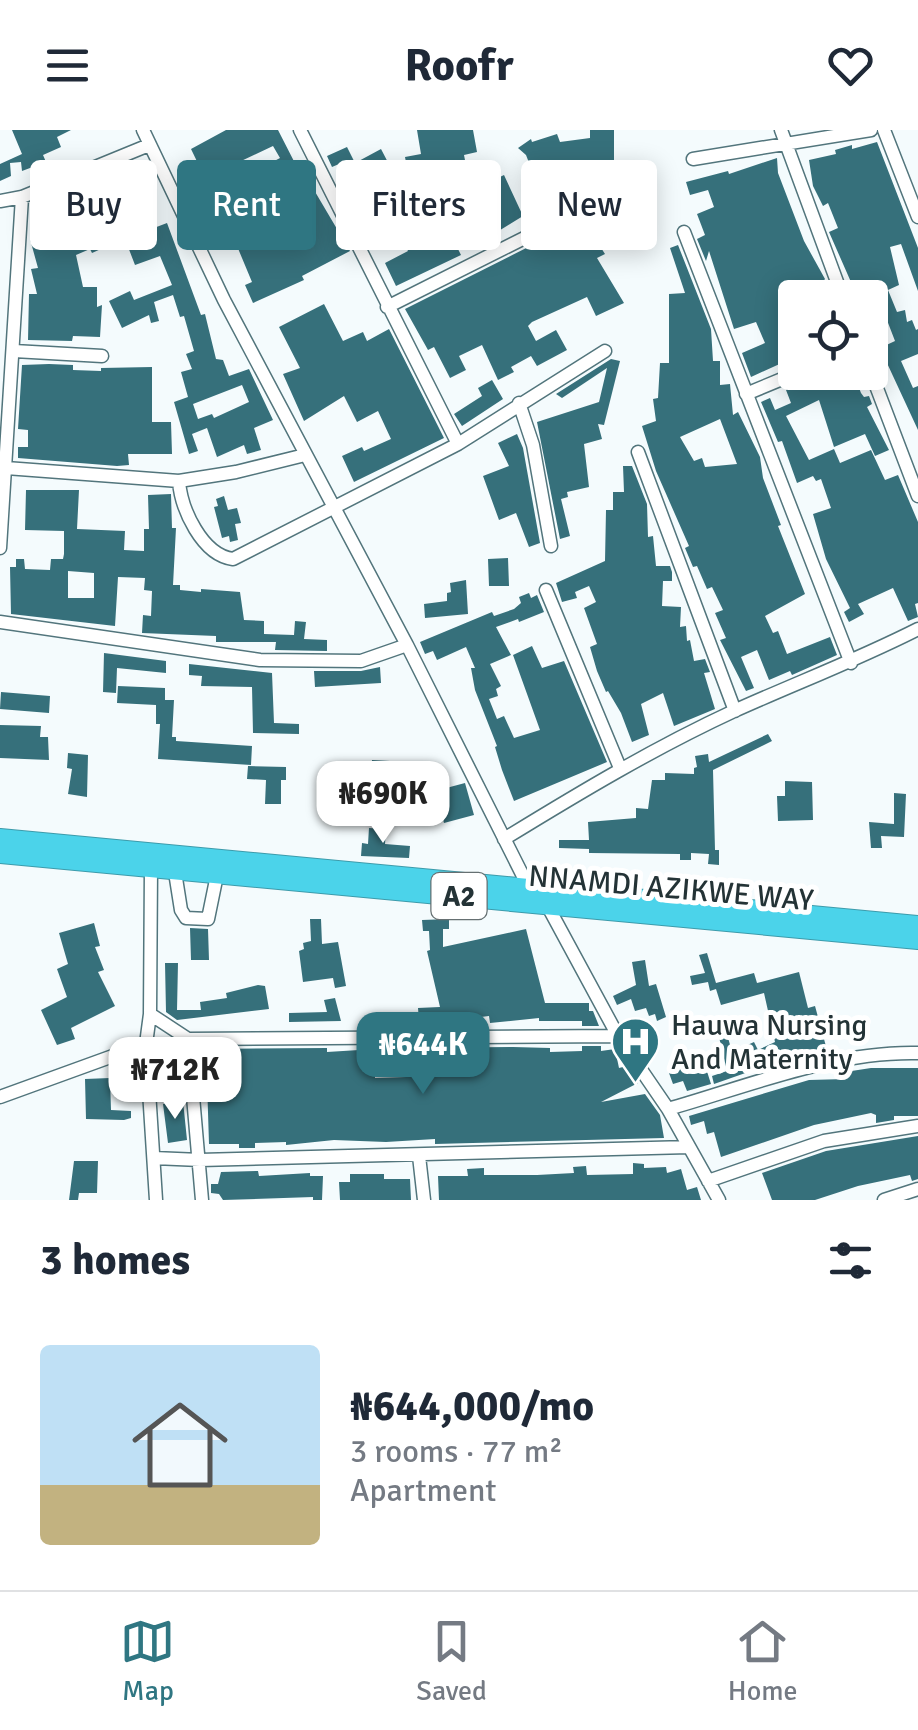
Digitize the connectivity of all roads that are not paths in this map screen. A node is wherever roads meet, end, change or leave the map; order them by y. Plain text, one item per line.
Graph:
1 (143, 130) edge
2 (300, 130) edge
3 (871, 130) edge
4 (884, 130) edge
5 (783, 137) edge
6 (150, 145) junction
7 (693, 159) dead end
8 (22, 197) junction
9 (0, 201) edge
10 (918, 218) edge
11 (684, 232) dead end
12 (521, 240) edge
13 (836, 280) edge
14 (387, 308) junction
15 (14, 351) junction
16 (605, 351) dead end
17 (102, 356) dead end
18 (778, 381) edge
19 (878, 390) edge
20 (746, 394) junction
21 (519, 404) junction
22 (458, 444) junction
23 (638, 452) dead end
24 (305, 454) junction
25 (6, 468) junction
26 (179, 481) junction
27 (918, 496) edge
28 (2, 505) edge
29 (332, 510) junction
30 (551, 546) dead end
31 (0, 548) edge
32 (546, 590) dead end
33 (0, 622) edge
34 (918, 629) edge
35 (407, 645) junction
36 (851, 663) junction
37 (735, 710) junction
38 (620, 768) junction
39 (0, 838) edge
40 (504, 839) junction
41 (0, 854) edge
42 (151, 867) junction
43 (176, 872) junction
44 (216, 875) junction
45 (529, 888) junction
46 (546, 903) junction
47 (918, 925) edge
48 (918, 940) edge
49 (150, 1014) junction
50 (618, 1036) junction
51 (188, 1040) junction
52 (146, 1044) junction
53 (918, 1054) edge
54 (0, 1098) edge
55 (668, 1109) junction
56 (918, 1126) edge
57 (689, 1147) junction
58 (419, 1156) junction
59 (154, 1158) junction
60 (200, 1160) junction
61 (708, 1181) junction
62 (918, 1189) edge
63 (156, 1200) edge
64 (202, 1200) edge
65 (424, 1200) edge
66 (719, 1200) edge
67 (884, 1200) edge

1 - 6 street
2 - 14 street
3 - 5 street
4 - 10 street
5 - 7 street
5 - 13 street
6 - 8 street
6 - 24 street
8 - 9 street
8 - 15 street
11 - 20 street
12 - 14 street
14 - 22 street
15 - 17 street
15 - 25 street
16 - 21 street
18 - 20 street
19 - 27 street
20 - 36 street
21 - 22 street
21 - 30 street
22 - 29 street
23 - 37 street
24 - 26 street
24 - 29 street
25 - 26 street
25 - 28 street
26 - 29 street
28 - 31 street
29 - 35 street
32 - 38 street
33 - 35 street
34 - 36 street
35 - 40 street
36 - 37 street
37 - 38 street
38 - 40 street
39 - 45 highway, NNAMDI AZIKWE WAY / A2
40 - 45 street
41 - 42 highway, NNAMDI AZIKWE WAY / A2
42 - 43 highway, NNAMDI AZIKWE WAY / A2
42 - 49 street
43 - 44 highway, NNAMDI AZIKWE WAY / A2
43 - 44 street
44 - 46 highway, NNAMDI AZIKWE WAY / A2
45 - 47 highway, NNAMDI AZIKWE WAY / A2
46 - 48 highway, NNAMDI AZIKWE WAY / A2
46 - 50 street
49 - 51 street
49 - 52 street
50 - 51 street
50 - 55 street
51 - 60 street
52 - 54 street
52 - 59 street
53 - 55 street
55 - 57 street
56 - 61 street
57 - 58 street
57 - 61 street
58 - 60 street
58 - 65 street
59 - 60 street
59 - 63 street
60 - 64 street
61 - 66 street
62 - 67 street

